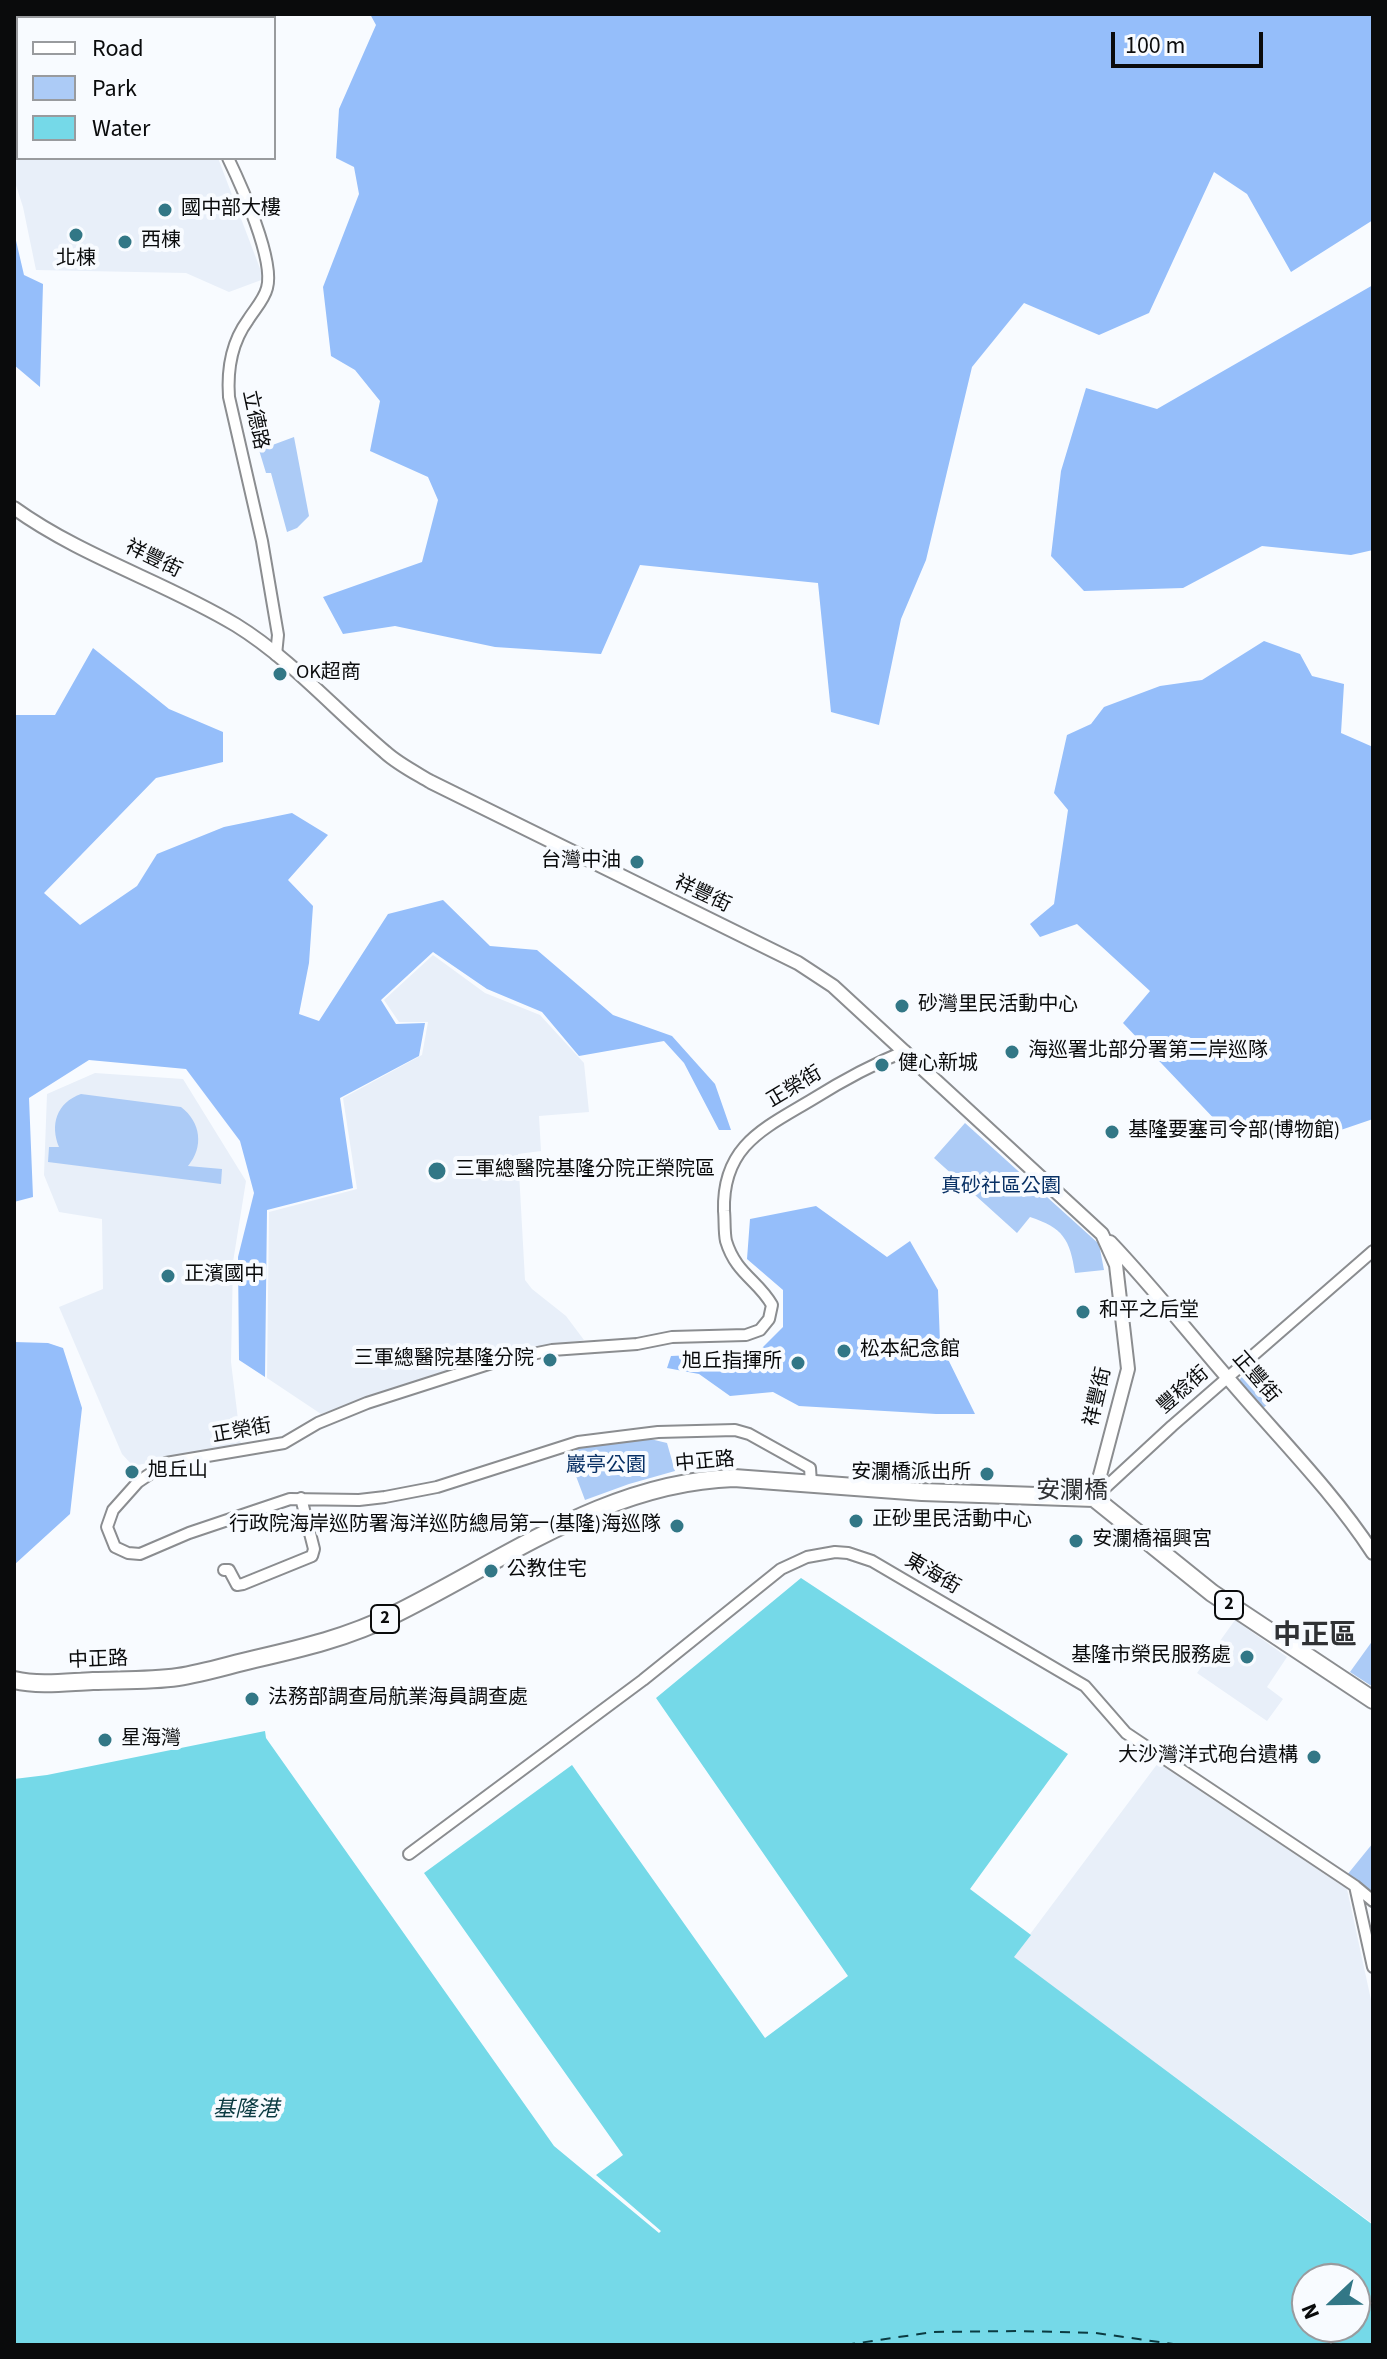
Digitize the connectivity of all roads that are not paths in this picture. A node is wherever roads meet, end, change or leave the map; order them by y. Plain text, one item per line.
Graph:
1 (229, 160) edge
2 (14, 508) edge
3 (276, 655) junction
4 (905, 1051) junction
5 (1102, 1234) junction
6 (1373, 1251) edge
7 (1140, 1274) junction
8 (1118, 1281) junction
9 (1227, 1377) junction
10 (811, 1483) junction
11 (301, 1498) junction
12 (1094, 1498) junction
13 (1373, 1553) edge
14 (224, 1570) dead end
15 (14, 1680) edge
16 (1373, 1700) edge
17 (409, 1854) dead end
18 (1355, 1886) junction
19 (1373, 1901) edge
20 (1373, 1914) edge
21 (1365, 1928) junction
22 (1373, 1967) edge

1 - 3 street, 立德路
2 - 3 street, 祥豐街
3 - 4 street, 祥豐街
4 - 5 street, 祥豐街
4 - 11 street, 正榮街
5 - 7 street, 正豐街
5 - 8 street, 祥豐街
6 - 9 street, 豐稔街
7 - 8 street
7 - 9 street, 正豐街
8 - 12 street, 祥豐街
9 - 12 street, 豐稔街
9 - 13 street, 正豐街
10 - 11 street, 正榮街
10 - 12 main road, 中正路 / 2
10 - 15 main road, 中正路 / 2
11 - 14 street
12 - 16 main road, 2
17 - 18 street, 東海街
18 - 19 street, 東海街
18 - 21 street
20 - 21 street
21 - 22 street

